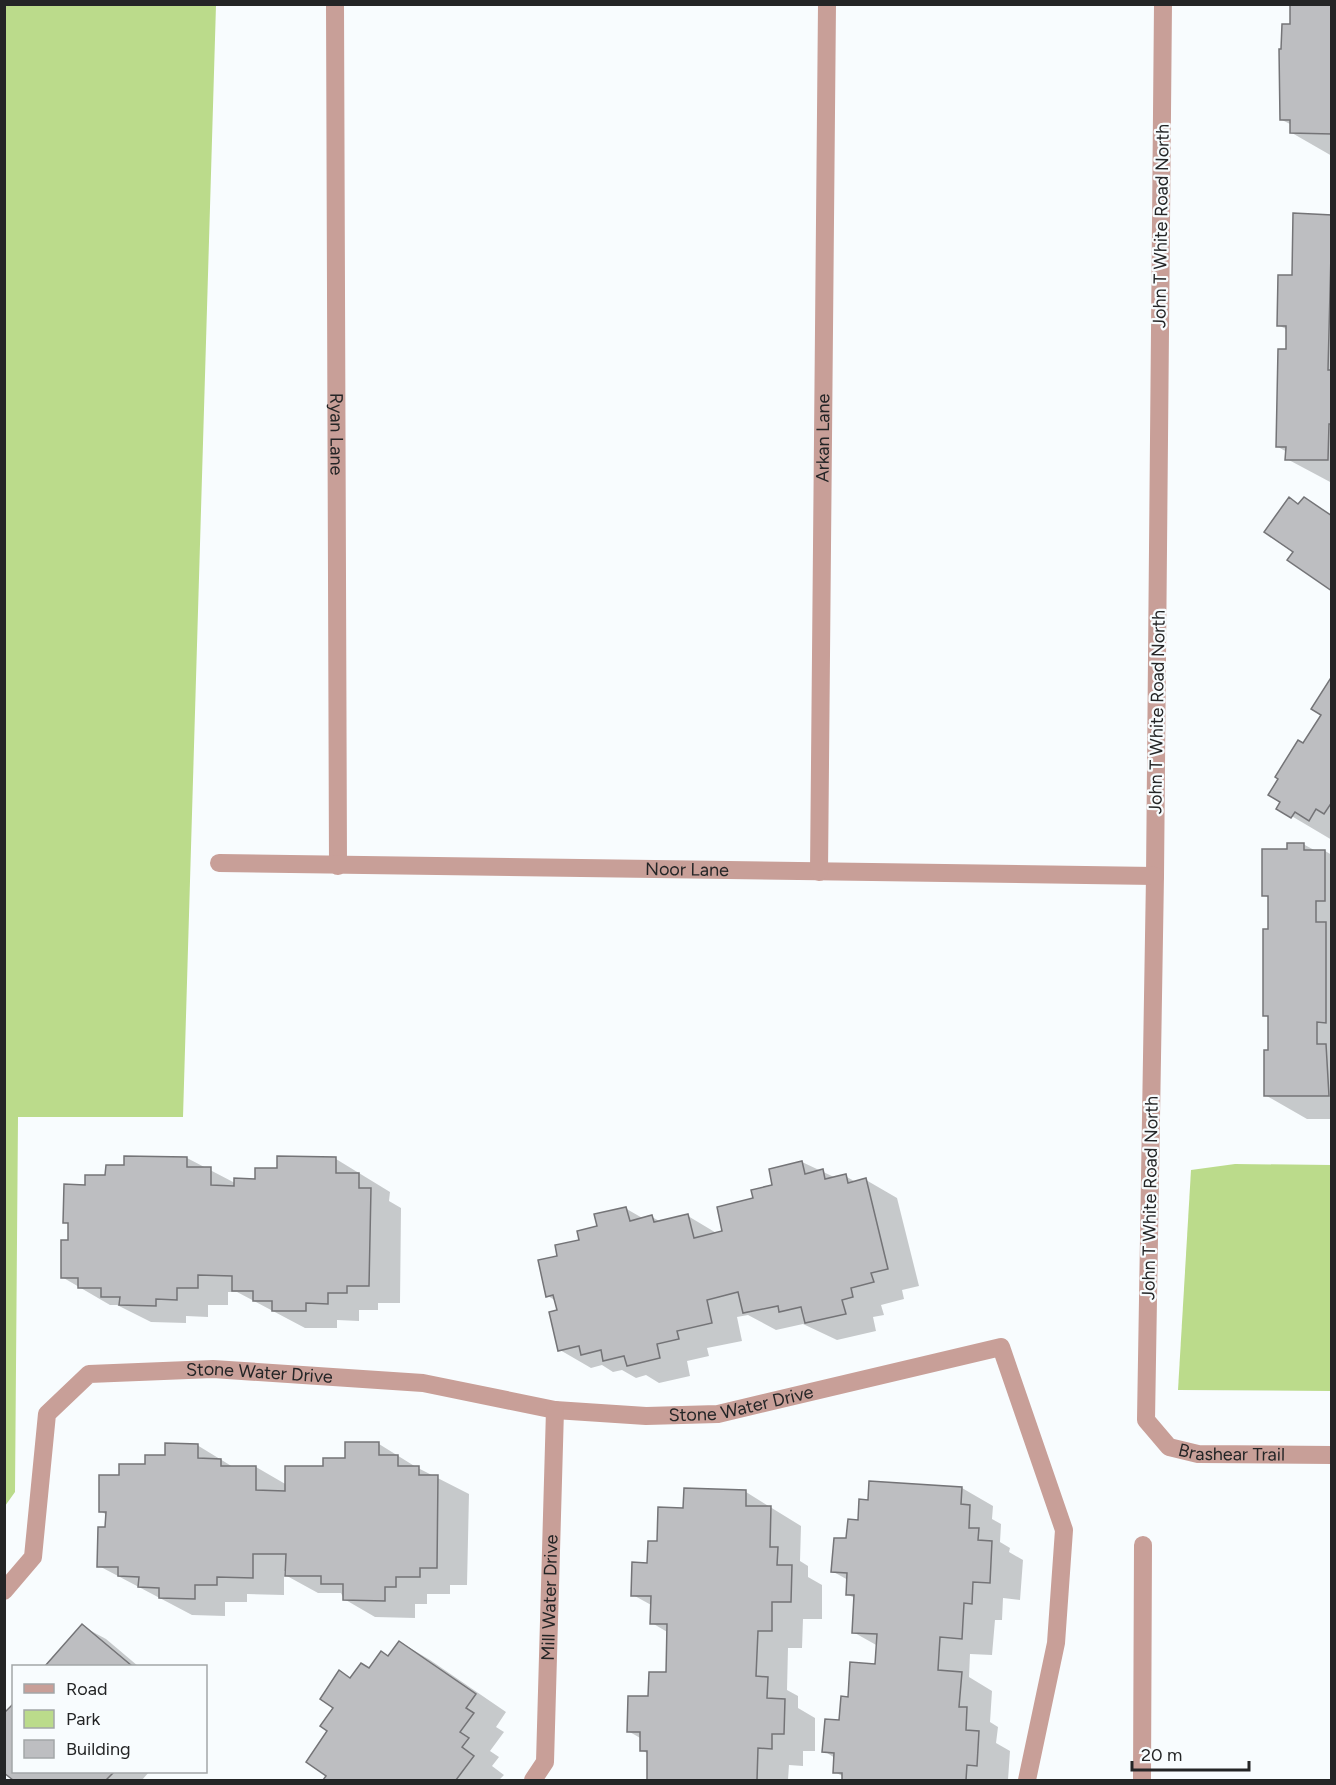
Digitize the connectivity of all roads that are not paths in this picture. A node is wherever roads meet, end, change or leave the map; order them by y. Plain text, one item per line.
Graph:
1 (335, 4) edge
2 (827, 4) edge
3 (1163, 4) edge
4 (219, 863) dead end
5 (338, 866) junction
6 (819, 872) junction
7 (1155, 876) junction
8 (555, 1410) junction
9 (1146, 1420) joint
10 (1332, 1455) edge
11 (1143, 1545) dead end
12 (4, 1591) edge
13 (533, 1780) edge
14 (1027, 1780) edge
15 (1142, 1780) edge

1 - 5 street, Ryan Lane
2 - 6 street, Arkan Lane
3 - 7 street, John T White Road North
4 - 5 street, Noor Lane
5 - 6 street, Noor Lane
6 - 7 street, Noor Lane
7 - 9 street, John T White Road North
8 - 12 street, Stone Water Drive
8 - 13 street, Mill Water Drive
8 - 14 street, Stone Water Drive
9 - 10 street, Brashear Trail
11 - 15 street

